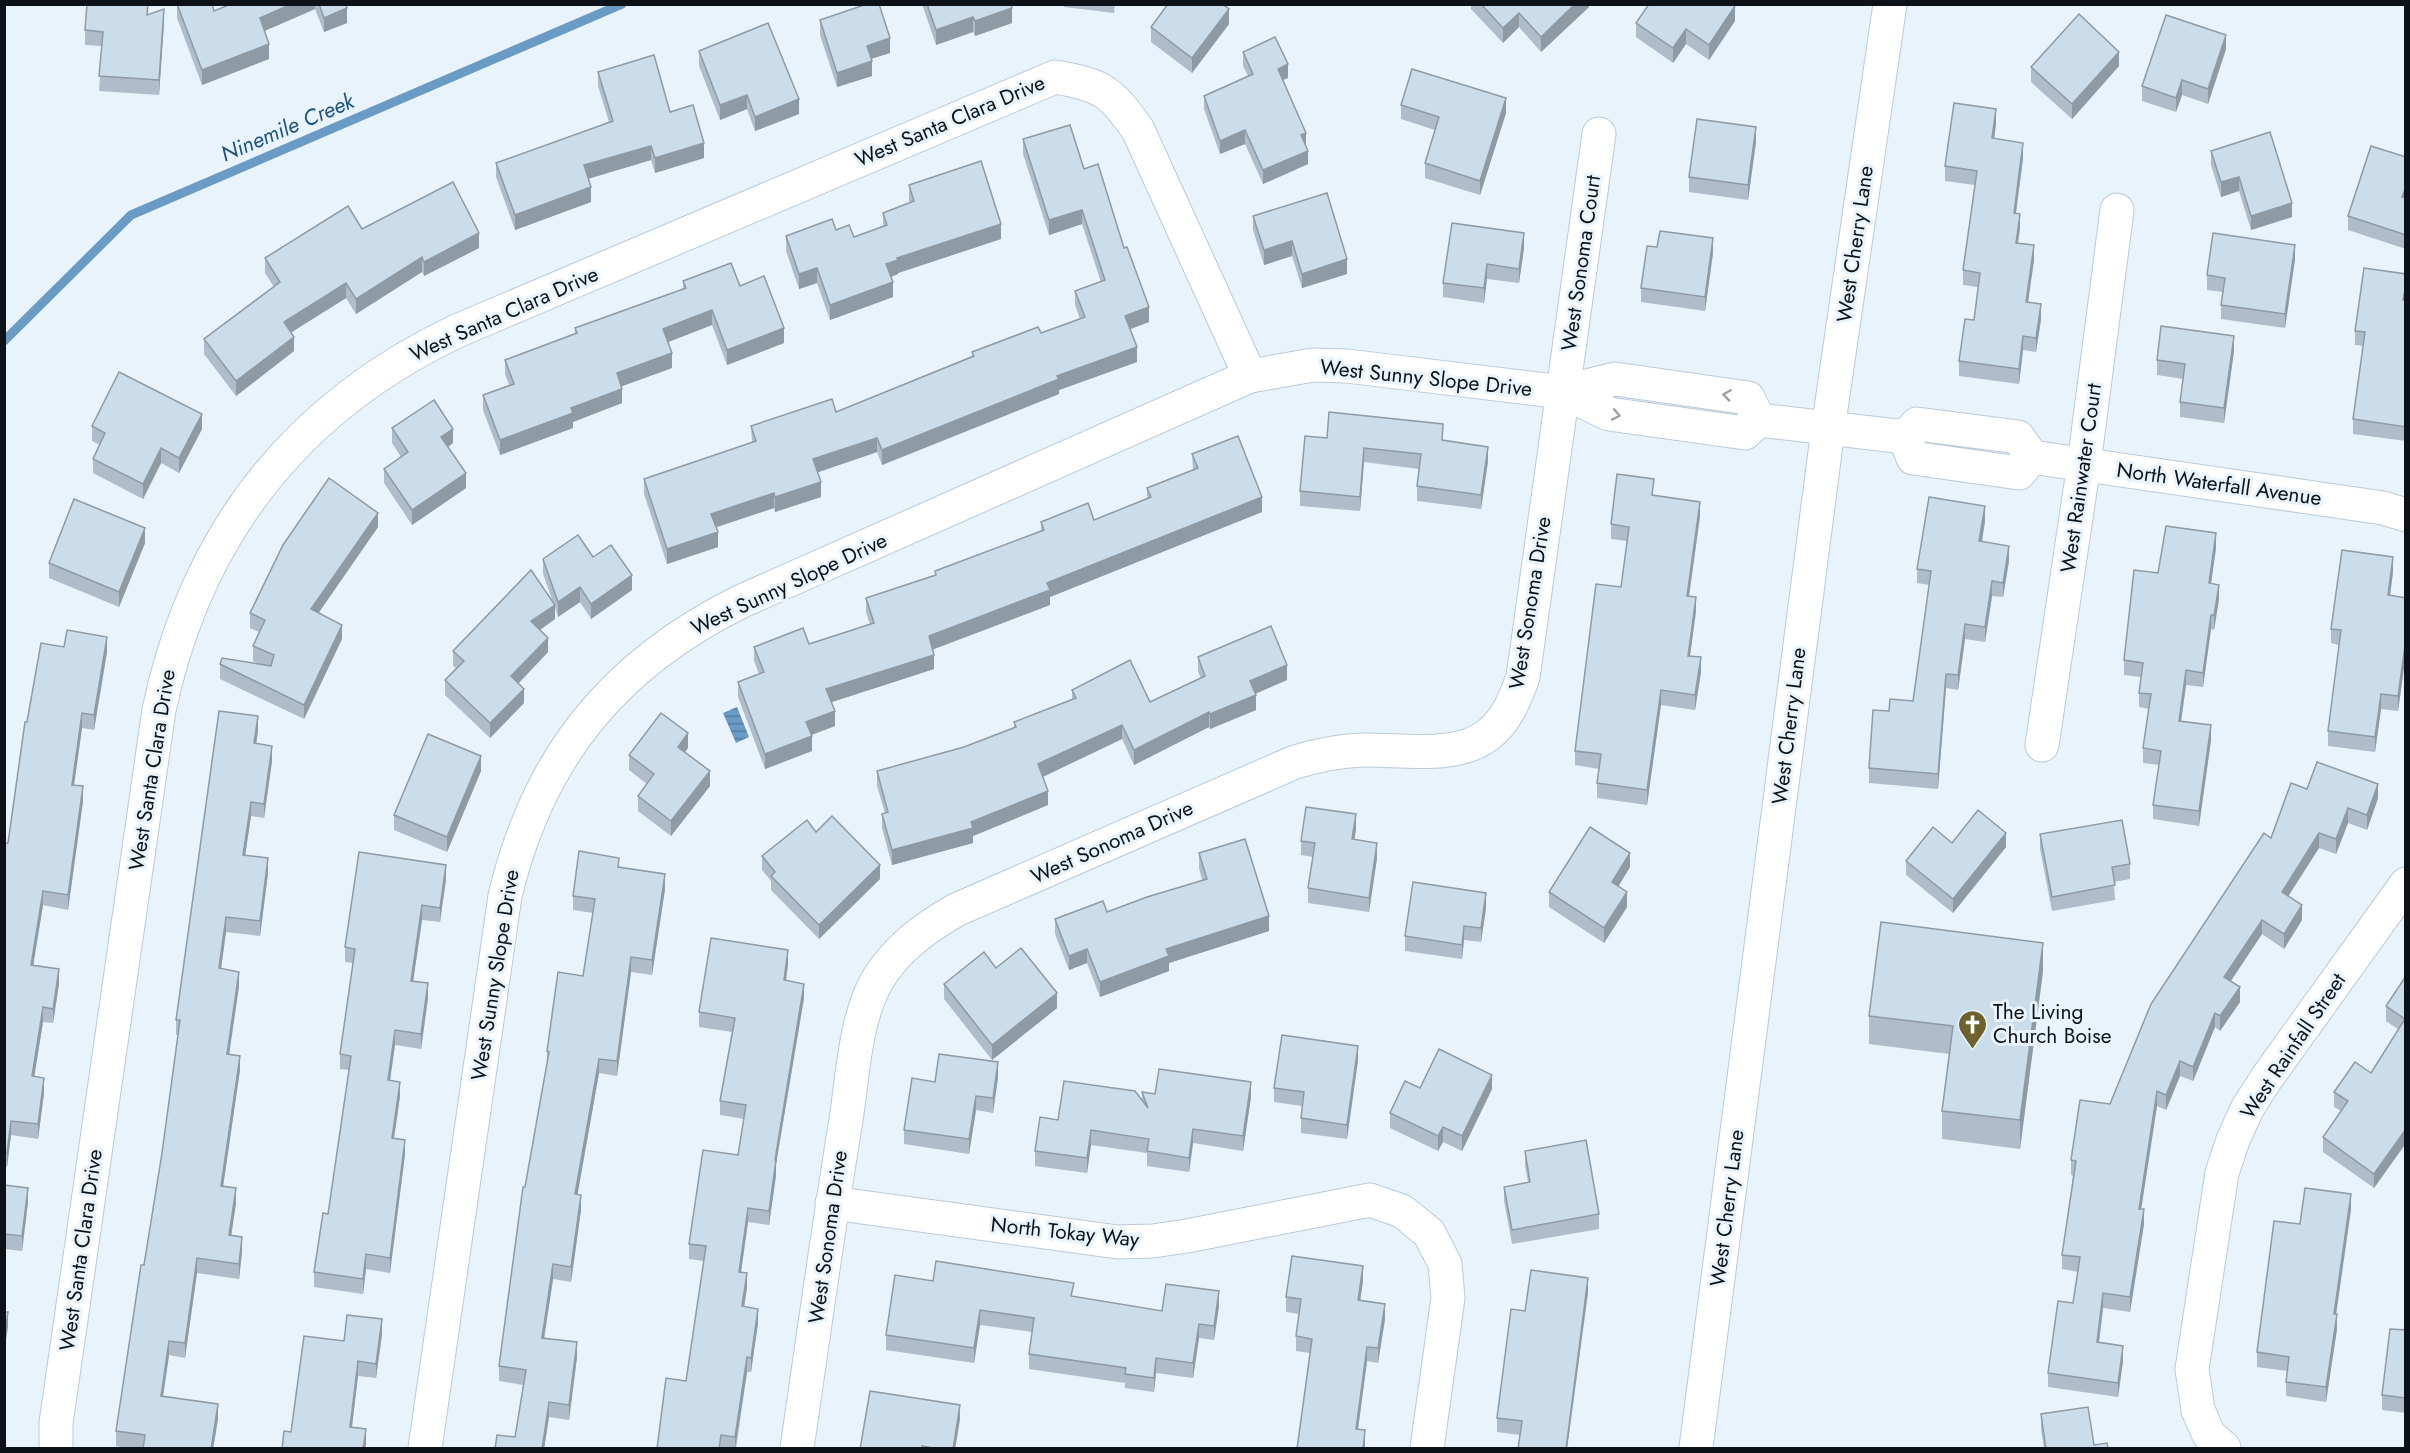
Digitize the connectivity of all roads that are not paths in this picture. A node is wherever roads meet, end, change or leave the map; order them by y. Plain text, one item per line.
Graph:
1 (1890, 4) edge
2 (1599, 134) dead end
3 (2117, 210) dead end
4 (1250, 376) junction
5 (1563, 392) junction
6 (1828, 429) junction
7 (2084, 464) junction
8 (2406, 514) edge
9 (2042, 745) dead end
10 (2406, 884) edge
11 (832, 1203) junction
12 (2217, 1442) edge
13 (56, 1449) edge
14 (425, 1449) edge
15 (797, 1449) edge
16 (1427, 1449) edge
17 (1696, 1449) edge

1 - 6 street, West Cherry Lane
2 - 5 street, West Sonoma Court
3 - 7 street, West Rainwater Court
4 - 5 street, West Sunny Slope Drive
4 - 13 street, West Santa Clara Drive
4 - 14 street, West Sunny Slope Drive
5 - 6 street, West Sunny Slope Drive
5 - 11 street, West Sonoma Drive
6 - 7 street, North Waterfall Avenue
6 - 17 street, West Cherry Lane
7 - 8 street, North Waterfall Avenue
7 - 9 street, West Rainwater Court
10 - 12 street, West Rainfall Street
11 - 15 street, West Sonoma Drive
11 - 16 street, North Tokay Way

